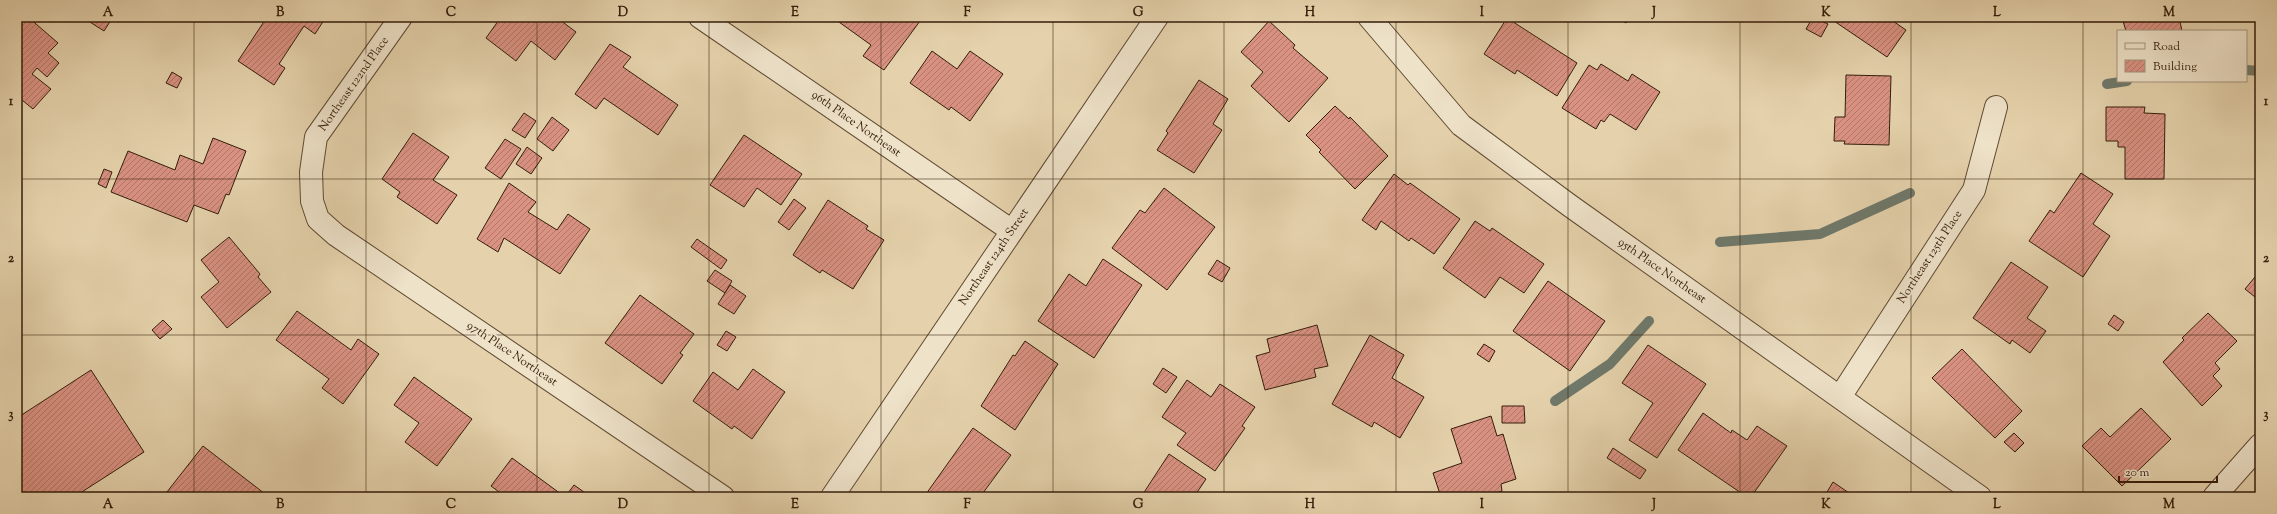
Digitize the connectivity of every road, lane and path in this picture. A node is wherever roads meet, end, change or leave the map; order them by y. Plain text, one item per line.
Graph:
1 (401, 17) edge
2 (700, 17) edge
3 (1157, 17) edge
4 (1369, 17) edge
5 (1996, 107) dead end
6 (312, 201) joint
7 (1012, 231) junction
8 (1840, 397) junction
9 (2260, 445) edge
10 (723, 497) edge
11 (832, 497) edge
12 (1980, 497) edge
13 (2214, 497) edge

1 - 6 street, Northeast 122nd Place
2 - 7 street, 96th Place Northeast
3 - 7 street, Northeast 124th Street
4 - 8 street, 95th Place Northeast
5 - 8 street, Northeast 125th Place
6 - 10 street, 97th Place Northeast
7 - 11 street, Northeast 124th Street
8 - 12 street, 95th Place Northeast
9 - 13 street

